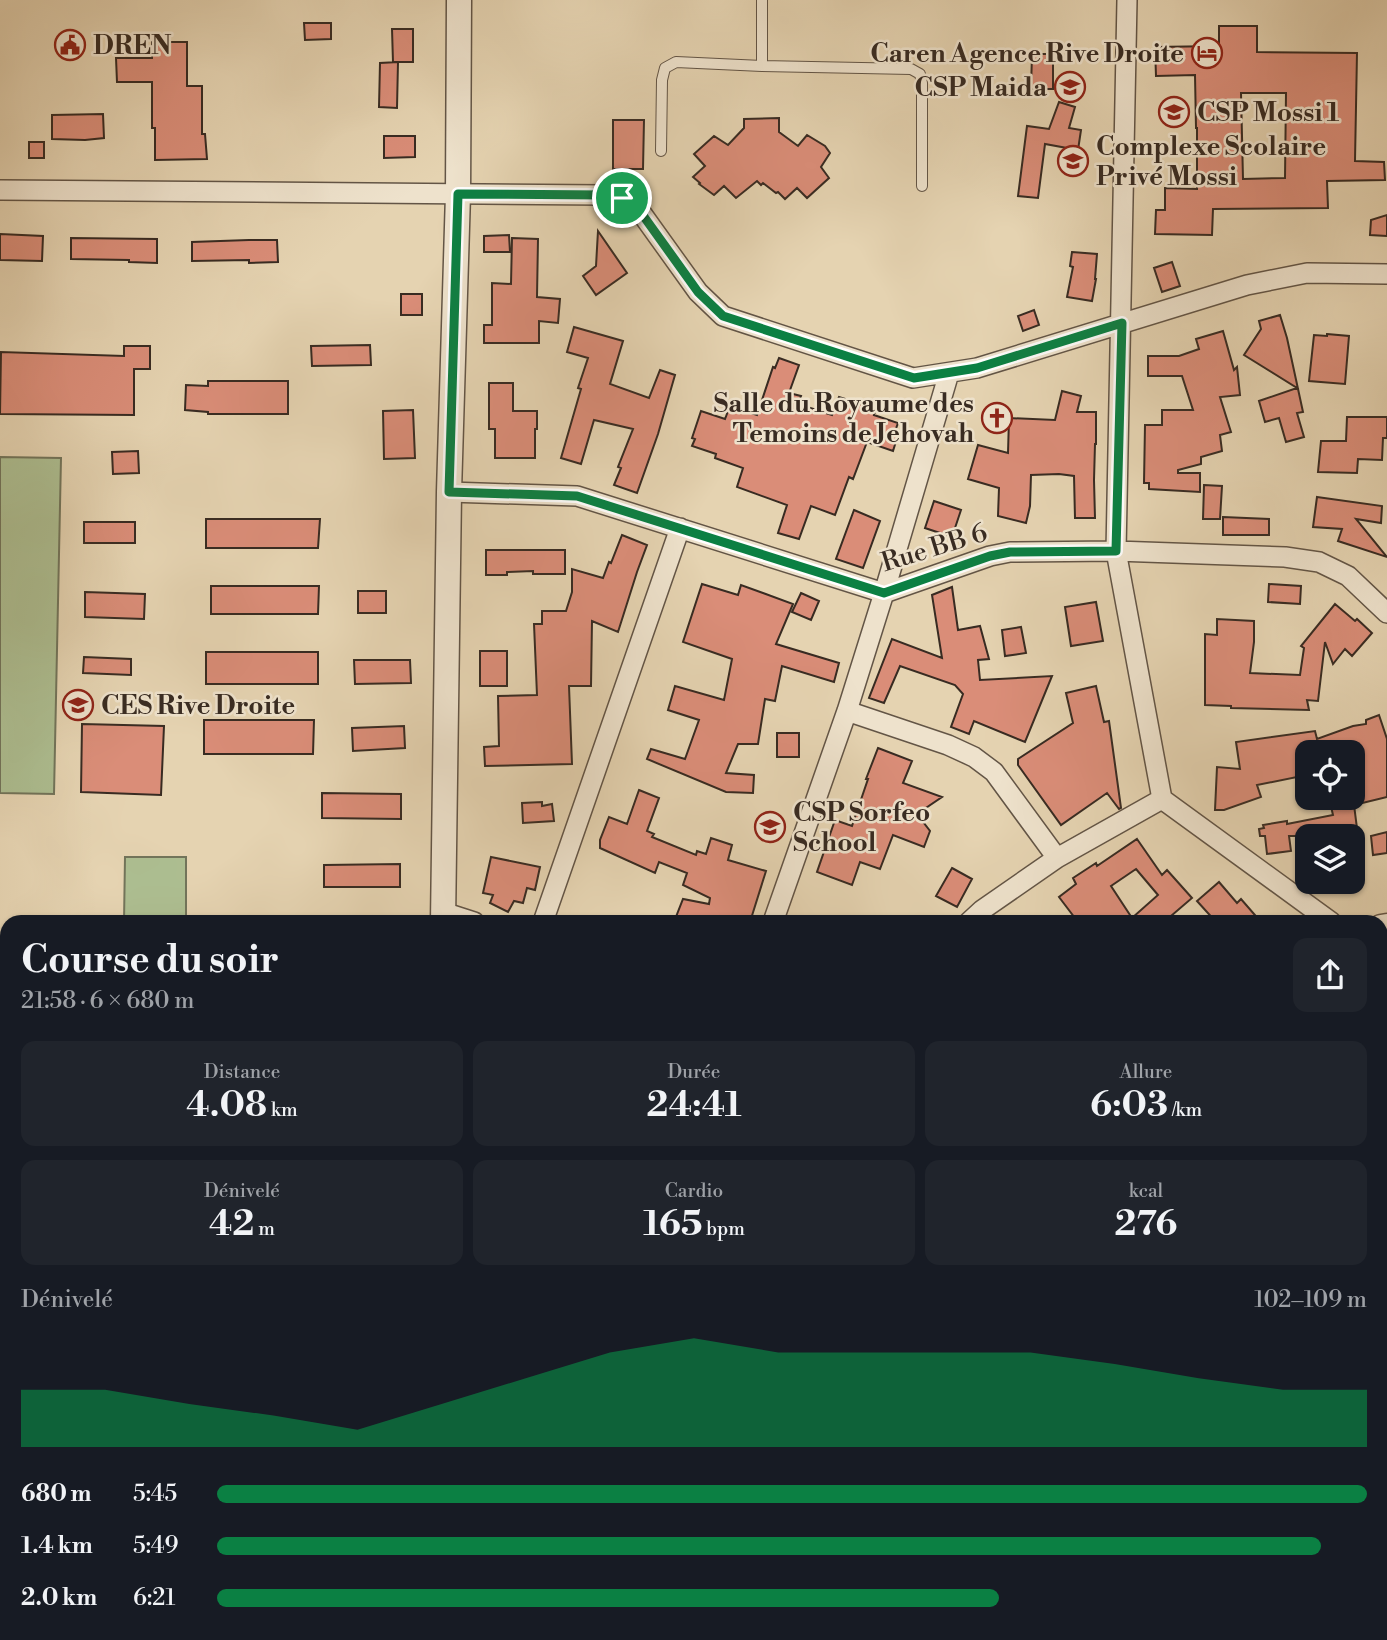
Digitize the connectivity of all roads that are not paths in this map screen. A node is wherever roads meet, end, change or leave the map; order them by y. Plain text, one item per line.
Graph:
1 (459, 0) edge
2 (762, 0) edge
3 (1128, 0) edge
4 (762, 66) junction
5 (661, 151) dead end
6 (922, 186) dead end
7 (0, 190) edge
8 (458, 194) junction
9 (1387, 274) edge
10 (1122, 323) junction
11 (949, 373) junction
12 (449, 492) junction
13 (680, 528) junction
14 (1116, 551) junction
15 (884, 593) junction
16 (1387, 613) edge
17 (847, 711) junction
18 (1162, 799) junction
19 (1056, 858) junction
20 (443, 915) edge
21 (545, 915) edge
22 (775, 915) edge
23 (977, 915) edge
24 (1321, 915) edge

1 - 8 street
2 - 4 lane
3 - 10 street
4 - 5 lane
4 - 6 lane
7 - 8 street
8 - 11 street
8 - 12 street
9 - 10 street
10 - 11 street
10 - 14 street
11 - 15 street
12 - 13 street, Rue BB 6
12 - 20 street
13 - 15 street, Rue BB 6
13 - 21 street
14 - 15 street, Rue BB 6
14 - 16 street, Rue BB 6
14 - 18 street
15 - 17 street
17 - 19 street
17 - 22 street
18 - 19 street
18 - 24 street
19 - 23 street

